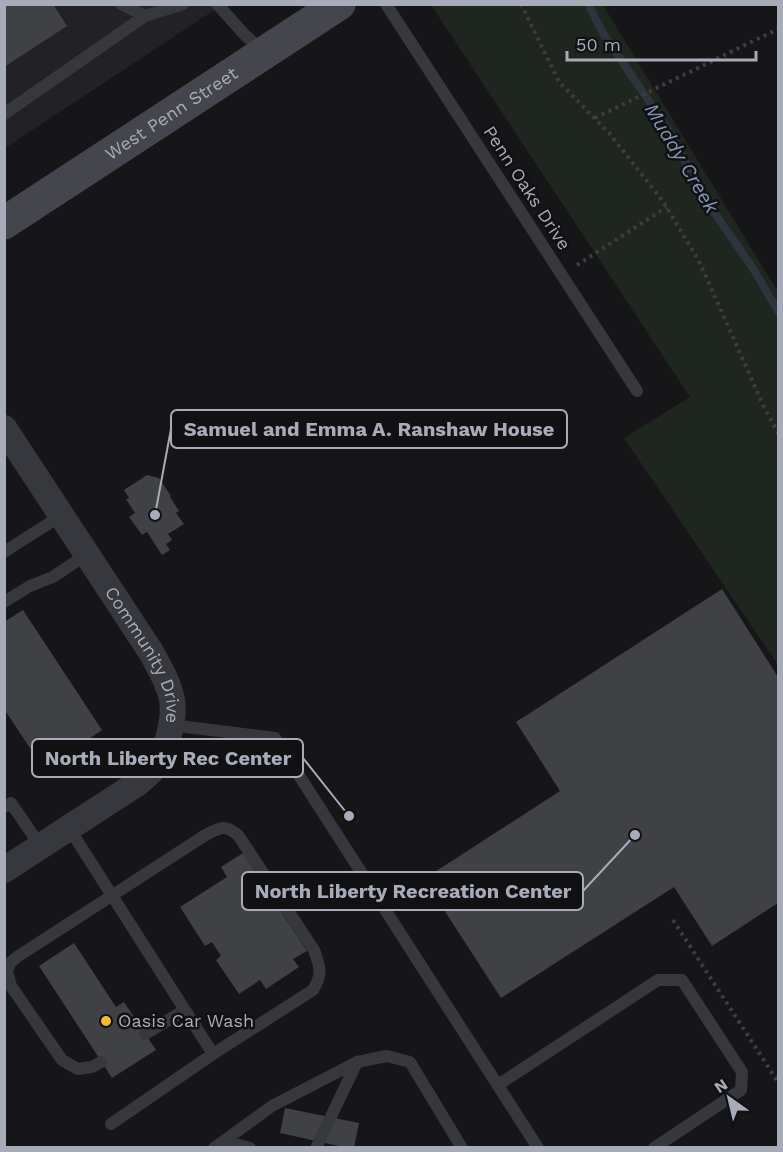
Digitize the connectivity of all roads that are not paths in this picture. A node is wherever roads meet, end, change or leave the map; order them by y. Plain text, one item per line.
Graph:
1 (121, 4) edge
2 (183, 4) edge
3 (217, 4) edge
4 (339, 4) edge
5 (386, 4) edge
6 (145, 16) junction
7 (265, 53) junction
8 (4, 114) edge
9 (4, 223) edge
10 (637, 391) dead end
11 (4, 428) edge
12 (62, 515) junction
13 (4, 552) edge
14 (87, 554) junction
15 (4, 602) edge
16 (171, 725) junction
17 (4, 807) edge
18 (69, 828) junction
19 (41, 847) junction
20 (4, 870) edge
21 (111, 895) junction
22 (185, 1010) junction
23 (146, 1034) dead end
24 (213, 1054) junction
25 (101, 1062) dead end
26 (357, 1062) junction
27 (498, 1085) junction
28 (111, 1124) dead end
29 (219, 1144) edge
30 (250, 1148) edge
31 (316, 1148) edge
32 (462, 1148) edge
33 (538, 1148) edge
34 (654, 1148) edge

1 - 6 lane
2 - 6 lane
3 - 7 lane
4 - 7 main road, West Penn Street
5 - 10 lane, Penn Oaks Drive
6 - 8 lane
7 - 9 main road, West Penn Street
11 - 12 street, Community Drive
12 - 13 lane
12 - 14 street, Community Drive
14 - 15 lane
14 - 16 street, Community Drive
16 - 18 street, Community Drive
16 - 27 lane
17 - 19 lane
18 - 19 street, Community Drive
18 - 21 lane
19 - 20 street, Community Drive
21 - 22 lane
21 - 24 lane
21 - 25 lane
22 - 23 lane
22 - 24 lane
24 - 28 lane
26 - 29 lane
26 - 31 lane
26 - 32 lane
27 - 33 lane
27 - 34 lane
29 - 30 lane

